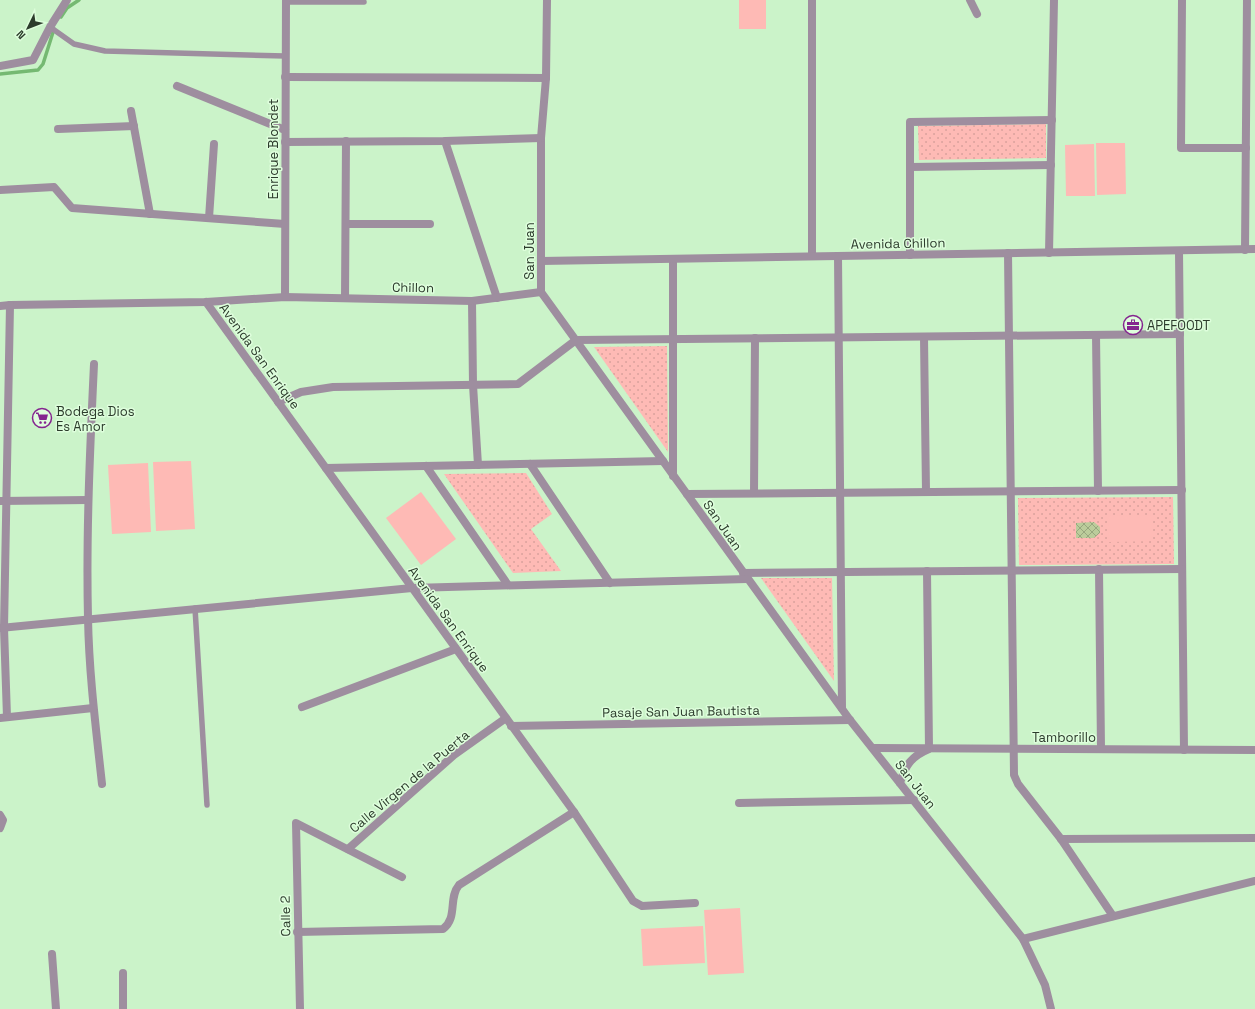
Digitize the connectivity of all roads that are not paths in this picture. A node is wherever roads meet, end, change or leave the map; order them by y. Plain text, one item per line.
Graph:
1 (67, 0) edge
2 (547, 0) edge
3 (812, 0) edge
4 (970, 0) edge
5 (1054, 0) edge
6 (1182, 0) edge
7 (1247, 0) edge
8 (286, 1) edge
9 (364, 2) dead end
10 (977, 14) dead end
11 (50, 27) junction
12 (286, 56) junction
13 (0, 66) edge
14 (286, 77) junction
15 (546, 78) junction
16 (177, 86) dead end
17 (131, 110) dead end
18 (1052, 120) junction
19 (134, 126) junction
20 (58, 129) dead end
21 (285, 130) junction
22 (541, 138) junction
23 (346, 141) junction
24 (445, 141) junction
25 (285, 142) junction
26 (214, 144) dead end
27 (1246, 148) junction
28 (1051, 165) junction
29 (910, 167) junction
30 (0, 190) edge
31 (150, 214) junction
32 (209, 218) junction
33 (285, 224) junction
34 (346, 224) junction
35 (430, 224) dead end
36 (1255, 249) edge
37 (1179, 250) junction
38 (1245, 250) junction
39 (1008, 253) junction
40 (1049, 253) junction
41 (910, 255) junction
42 (812, 256) junction
43 (838, 256) junction
44 (673, 259) junction
45 (541, 261) junction
46 (541, 292) junction
47 (285, 297) junction
48 (345, 298) junction
49 (497, 298) junction
50 (472, 300) junction
51 (206, 302) junction
52 (10, 305) junction
53 (0, 306) edge
54 (1180, 334) junction
55 (1096, 335) junction
56 (1008, 336) junction
57 (924, 337) junction
58 (755, 338) junction
59 (838, 338) junction
60 (674, 339) junction
61 (576, 340) junction
62 (94, 364) dead end
63 (473, 385) junction
64 (278, 402) junction
65 (663, 461) junction
66 (530, 464) junction
67 (478, 465) junction
68 (426, 466) junction
69 (326, 468) junction
70 (674, 476) junction
71 (1182, 490) junction
72 (1010, 491) junction
73 (1098, 491) junction
74 (926, 492) junction
75 (754, 493) junction
76 (840, 493) junction
77 (687, 494) junction
78 (88, 500) junction
79 (3, 501) edge
80 (1182, 569) junction
81 (1011, 570) junction
82 (1099, 570) junction
83 (927, 571) junction
84 (840, 572) junction
85 (745, 576) junction
86 (610, 583) junction
87 (508, 585) junction
88 (412, 588) junction
89 (195, 608) junction
90 (88, 619) junction
91 (2, 628) edge
92 (456, 649) junction
93 (302, 707) dead end
94 (93, 708) junction
95 (842, 708) junction
96 (4, 717) edge
97 (506, 718) junction
98 (850, 720) junction
99 (511, 726) junction
100 (873, 748) junction
101 (929, 749) junction
102 (1013, 749) junction
103 (1101, 749) junction
104 (1184, 750) junction
105 (1255, 750) edge
106 (900, 783) junction
107 (102, 784) dead end
108 (914, 800) junction
109 (739, 803) dead end
110 (207, 805) dead end
111 (574, 812) junction
112 (0, 815) edge
113 (0, 828) edge
114 (1255, 838) edge
115 (1061, 839) junction
116 (348, 849) junction
117 (402, 877) dead end
118 (1255, 881) edge
119 (695, 903) dead end
120 (1113, 916) junction
121 (297, 932) junction
122 (1023, 939) junction
123 (52, 954) dead end
124 (123, 973) dead end
125 (56, 1009) edge
126 (123, 1009) edge
127 (300, 1009) edge
128 (1052, 1009) edge

1 - 11 street
2 - 15 street, San Juan
3 - 42 street
4 - 10 street
5 - 18 street
6 - 27 street
7 - 27 street
8 - 9 lane
8 - 12 street, Enrique Blondet
11 - 12 lane
11 - 13 street
12 - 14 street, Enrique Blondet
14 - 15 street
14 - 21 street, Enrique Blondet
15 - 22 street, San Juan
16 - 21 street
17 - 19 street
18 - 28 street
18 - 29 street
19 - 20 street
19 - 31 street
21 - 25 street, Enrique Blondet
22 - 24 street
22 - 45 street, San Juan
23 - 24 street
23 - 25 street
23 - 34 street
24 - 49 street
25 - 33 street, Enrique Blondet
26 - 32 street
27 - 38 street
28 - 29 street
28 - 40 street
29 - 41 street
30 - 31 street
31 - 32 street
32 - 33 street
33 - 47 street, Enrique Blondet
34 - 35 street
34 - 48 street
36 - 38 street, Avenida Chillon
37 - 38 street, Avenida Chillon
37 - 40 street, Avenida Chillon
37 - 54 street
39 - 40 street, Avenida Chillon
39 - 41 street, Avenida Chillon
39 - 56 street
41 - 43 street, Avenida Chillon
42 - 43 street, Avenida Chillon
42 - 44 street, Avenida Chillon
43 - 59 street
44 - 45 street, Avenida Chillon
44 - 60 street
45 - 46 street, San Juan
46 - 49 street, Chillon
46 - 61 street, San Juan
47 - 48 street, Chillon
47 - 51 street, Chillon
48 - 50 street, Chillon
49 - 50 street, Chillon
50 - 63 street
51 - 52 street, Chillon
51 - 64 street, Avenida San Enrique
52 - 53 street, Chillon
52 - 79 street
54 - 55 street
54 - 71 street
55 - 56 street
55 - 73 street
56 - 57 street
56 - 72 street
57 - 59 street
57 - 74 street
58 - 59 street
58 - 60 street
58 - 75 street
59 - 76 street
60 - 61 street
60 - 70 street
61 - 63 street
61 - 65 street, San Juan
62 - 78 street
63 - 64 street
63 - 67 street
64 - 69 street, Avenida San Enrique
65 - 66 street
65 - 70 street, San Juan
66 - 67 street
66 - 86 street
67 - 68 street
68 - 69 street
68 - 87 street
69 - 88 street, Avenida San Enrique
70 - 77 street, San Juan
71 - 73 street
71 - 80 street
72 - 73 street
72 - 74 street
72 - 81 street
74 - 76 street
75 - 76 street
75 - 77 street
76 - 84 street
77 - 85 street, San Juan
78 - 79 street
78 - 90 street
79 - 91 street
80 - 82 street
80 - 104 street
81 - 82 street
81 - 83 street
81 - 102 street
82 - 103 street
83 - 84 street
83 - 101 street
84 - 85 street
84 - 95 street
85 - 86 street
85 - 95 street, San Juan
86 - 87 street
87 - 88 street
88 - 89 street
88 - 92 street, Avenida San Enrique
89 - 90 street
89 - 110 lane
90 - 91 street
90 - 94 street
91 - 96 street
92 - 93 street
92 - 97 street, Avenida San Enrique
94 - 96 street
94 - 107 street
95 - 98 street, San Juan
97 - 99 street, Avenida San Enrique
97 - 116 street, Calle Virgen de la Puerta
98 - 99 street, Pasaje San Juan Bautista
98 - 100 street, San Juan
99 - 111 street, Avenida San Enrique
100 - 101 street, Tamborillo
100 - 106 street, San Juan
101 - 102 street, Tamborillo
101 - 106 street
102 - 103 street, Tamborillo
102 - 115 street
103 - 104 street, Tamborillo
104 - 105 street, Tamborillo
106 - 108 street, San Juan
108 - 109 street
108 - 122 street, San Juan
111 - 119 street, Avenida San Enrique
111 - 121 street
112 - 113 street
114 - 115 street
115 - 120 street
116 - 117 street
116 - 121 street, Calle 2
118 - 120 street
120 - 122 street
121 - 127 street, Calle 2
122 - 128 street, San Juan
123 - 125 street
124 - 126 street

